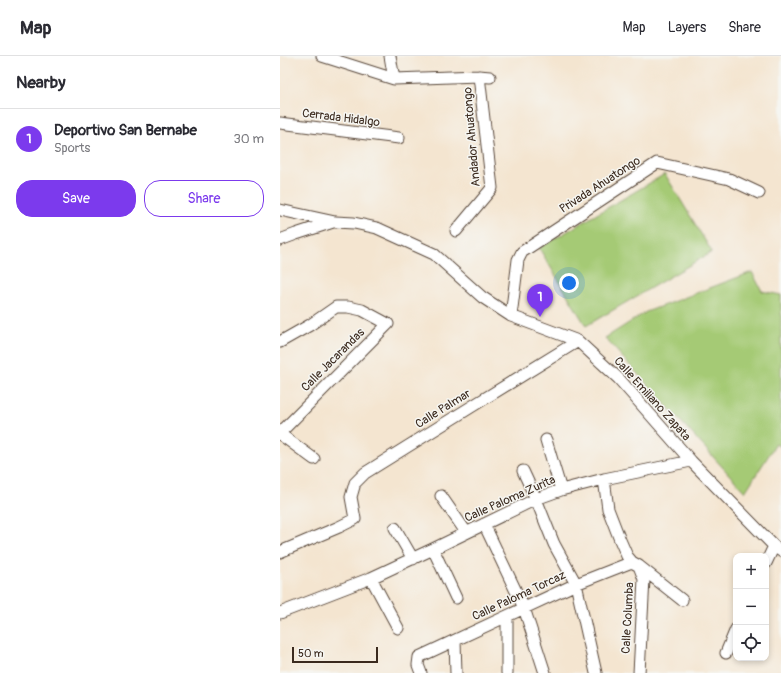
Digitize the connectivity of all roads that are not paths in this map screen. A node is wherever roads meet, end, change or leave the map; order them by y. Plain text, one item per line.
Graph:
1 (322, 56) edge
2 (390, 56) edge
3 (394, 79) junction
4 (280, 124) edge
5 (399, 138) dead end
6 (759, 193) dead end
7 (280, 210) edge
8 (336, 222) junction
9 (456, 231) dead end
10 (280, 240) edge
11 (511, 316) junction
12 (578, 341) junction
13 (280, 342) edge
14 (280, 433) edge
15 (546, 440) dead end
16 (314, 459) dead end
17 (691, 461) junction
18 (523, 471) dead end
19 (604, 479) junction
20 (561, 490) junction
21 (441, 496) dead end
22 (536, 499) junction
23 (484, 524) junction
24 (395, 528) dead end
25 (466, 532) junction
26 (433, 549) junction
27 (778, 549) edge
28 (280, 552) edge
29 (413, 559) junction
30 (769, 560) edge
31 (635, 564) junction
32 (371, 578) junction
33 (576, 584) junction
34 (456, 598) dead end
35 (682, 600) dead end
36 (524, 608) junction
37 (280, 613) edge
38 (507, 616) junction
39 (398, 628) dead end
40 (733, 636) edge
41 (455, 640) junction
42 (726, 653) dead end
43 (421, 673) edge
44 (456, 673) edge
45 (507, 673) edge
46 (545, 673) edge
47 (596, 673) edge
48 (638, 673) edge

1 - 3 street
2 - 3 street
3 - 9 street, Andador Ahuatongo
4 - 5 street, Cerrada Hidalgo
6 - 11 street, Privada Ahuatongo
7 - 8 street
8 - 10 street
8 - 11 street, Calle Emiliano Zapata
11 - 12 street, Calle Emiliano Zapata
12 - 17 street, Calle Emiliano Zapata
12 - 28 street, Calle Palmar
13 - 14 street, Calle Jacarandas
14 - 16 street
15 - 20 street
17 - 19 street, Calle Paloma Zurita
17 - 27 street, Calle Emiliano Zapata
18 - 22 street
19 - 20 street, Calle Paloma Zurita
19 - 31 street, Calle Columba
20 - 22 street, Calle Paloma Zurita
21 - 25 street
22 - 23 street, Calle Paloma Zurita
22 - 33 street
23 - 25 street, Calle Paloma Zurita
23 - 36 street
24 - 29 street
25 - 26 street, Calle Paloma Zurita
26 - 29 street, Calle Paloma Zurita
26 - 34 street
27 - 30 street
29 - 32 street, Calle Paloma Zurita
31 - 33 street, Calle Paloma Torcaz
31 - 35 street
31 - 48 street, Calle Columba
32 - 37 street, Calle Paloma Zurita
32 - 39 street
33 - 36 street, Calle Paloma Torcaz
33 - 47 street
36 - 38 street, Calle Paloma Torcaz
36 - 46 street
38 - 41 street, Calle Paloma Torcaz
38 - 45 street
40 - 42 street
41 - 43 street, Calle Paloma Torcaz
41 - 44 street

